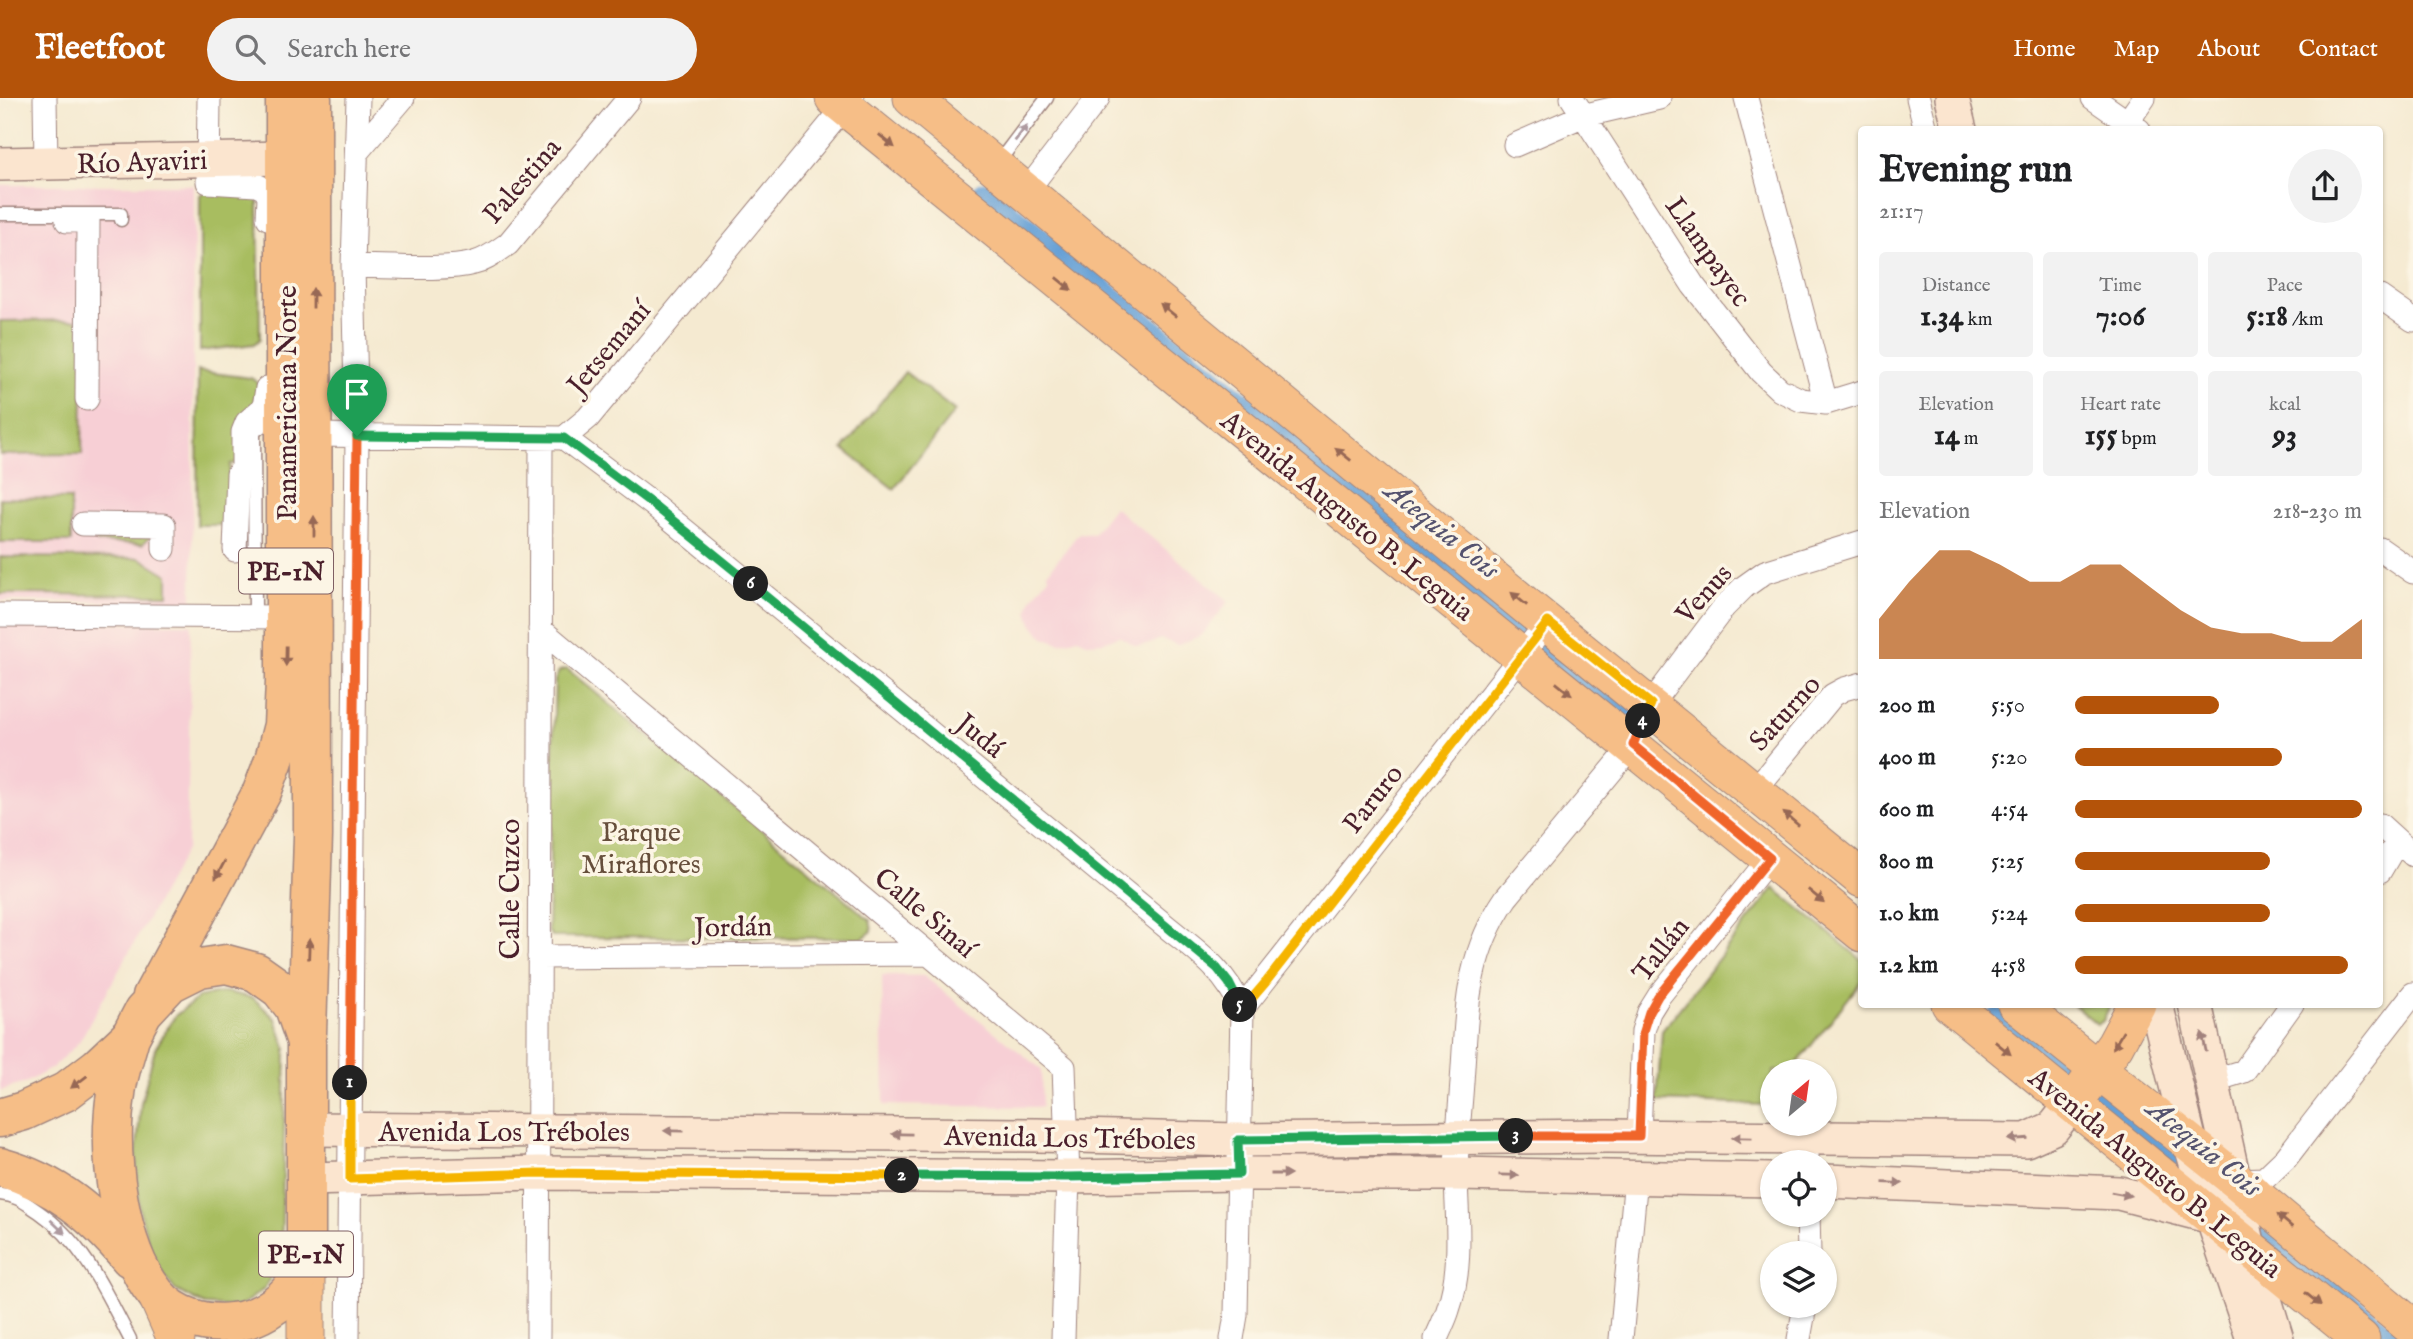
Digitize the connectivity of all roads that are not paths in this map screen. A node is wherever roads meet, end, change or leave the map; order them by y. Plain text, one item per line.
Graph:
1 (45, 98) edge
2 (209, 98) edge
3 (285, 98) edge
4 (312, 98) edge
5 (358, 98) edge
6 (403, 98) edge
7 (629, 98) edge
8 (912, 98) edge
9 (1047, 98) edge
10 (1098, 98) edge
11 (1659, 98) edge
12 (1746, 98) edge
13 (1918, 98) edge
14 (1952, 98) edge
15 (2093, 98) edge
16 (2144, 98) edge
17 (844, 101) edge
18 (1577, 107) edge
19 (1925, 126) edge
20 (1959, 126) edge
21 (2128, 126) edge
22 (2130, 126) edge
23 (1514, 145) dead end
24 (357, 152) junction
25 (285, 158) junction
26 (208, 159) junction
27 (0, 164) edge
28 (46, 164) junction
29 (995, 167) junction
30 (1026, 193) junction
31 (964, 204) junction
32 (0, 214) edge
33 (121, 220) dead end
34 (66, 221) dead end
35 (353, 266) junction
36 (2383, 299) edge
37 (2413, 320) edge
38 (267, 334) dead end
39 (1858, 394) edge
40 (276, 398) junction
41 (87, 400) dead end
42 (1826, 403) junction
43 (314, 435) junction
44 (357, 436) junction
45 (564, 438) junction
46 (541, 439) junction
47 (83, 524) dead end
48 (1858, 543) edge
49 (164, 548) dead end
50 (235, 550) dead end
51 (2383, 551) edge
52 (2413, 572) edge
53 (0, 615) edge
54 (271, 617) junction
55 (1548, 623) junction
56 (540, 629) junction
57 (1522, 654) junction
58 (1858, 685) edge
59 (1650, 705) junction
60 (1633, 744) junction
61 (1755, 790) junction
62 (2383, 828) edge
63 (2405, 848) edge
64 (1770, 858) junction
65 (2383, 868) edge
66 (1858, 870) edge
67 (1858, 930) edge
68 (928, 954) junction
69 (539, 957) junction
70 (2413, 994) edge
71 (1955, 1008) edge
72 (2021, 1008) edge
73 (2135, 1008) edge
74 (2156, 1008) edge
75 (2196, 1008) edge
76 (2289, 1008) edge
77 (1242, 1010) junction
78 (137, 1024) junction
79 (306, 1042) junction
80 (2097, 1073) junction
81 (2213, 1081) junction
82 (2073, 1103) junction
83 (0, 1118) edge
84 (307, 1129) junction
85 (537, 1129) junction
86 (350, 1131) junction
87 (1065, 1136) junction
88 (1639, 1136) junction
89 (1459, 1137) junction
90 (1238, 1140) junction
91 (2191, 1145) junction
92 (1807, 1150) edge
93 (538, 1173) junction
94 (1239, 1174) junction
95 (1456, 1174) junction
96 (1068, 1177) junction
97 (1636, 1177) junction
98 (307, 1179) junction
99 (350, 1179) junction
100 (1760, 1180) edge
101 (1837, 1181) edge
102 (2236, 1181) junction
103 (11, 1183) edge
104 (2211, 1216) junction
105 (2249, 1246) junction
106 (306, 1255) junction
107 (148, 1283) junction
108 (1803, 1318) edge
109 (2413, 1328) edge
110 (130, 1339) edge
111 (176, 1339) edge
112 (306, 1339) edge
113 (348, 1339) edge
114 (538, 1339) edge
115 (1063, 1339) edge
116 (1232, 1339) edge
117 (1436, 1339) edge
118 (1621, 1339) edge
119 (1799, 1339) edge
120 (2253, 1339) edge
121 (2277, 1339) edge
122 (2361, 1339) edge

1 - 28 street
2 - 26 street
3 - 25 highway, Panamericana Norte / PE-1N
43 -> 4 highway, Panamericana Norte / PE-1N
5 - 24 street
6 - 24 street
7 - 35 street, Palestina
8 - 29 main road, Avenida Augusto B. Leguia
29 -> 9 lane
10 - 30 street
11 - 18 street
12 - 42 street
13 - 19 street
14 - 20 main road
15 - 21 street
16 - 22 street
17 -> 31 main road, Avenida Augusto B. Leguia
17 - 45 street, Jetsemaní
18 - 23 street
18 - 42 street, Llampayec
24 - 35 street
25 - 26 main road, Río Ayaviri
25 - 40 highway, Panamericana Norte / PE-1N
26 - 28 main road, Río Ayaviri
26 - 38 street
27 - 28 main road, Río Ayaviri
29 - 30 main road, Avenida Augusto B. Leguia
29 - 31 main road
55 -> 30 main road, Avenida Augusto B. Leguia
31 -> 57 main road, Avenida Augusto B. Leguia
32 - 33 lane
34 - 41 street
35 - 44 street
36 - 37 street
39 - 42 street
40 - 50 street
40 - 54 highway, Panamericana Norte / PE-1N
43 - 44 street
79 -> 43 highway, Panamericana Norte / PE-1N
44 - 46 street
44 - 86 street
45 - 46 street
45 - 77 street, Judá
46 - 56 street, Calle Cuzco
47 - 49 street
48 - 59 street, Venus
51 - 52 street
53 - 54 street
54 -> 78 highway, Panamericana Norte / PE-1N
55 - 57 street, Paruro
55 - 59 main road, Avenida Augusto B. Leguia
56 - 68 street, Calle Sinaí
56 - 69 street, Calle Cuzco
57 -> 60 main road, Avenida Augusto B. Leguia
57 - 77 street, Paruro
58 - 61 street, Saturno
59 - 60 street, Venus
59 - 61 main road, Avenida Augusto B. Leguia
60 - 64 main road, Avenida Augusto B. Leguia
60 - 89 street, Venus
66 -> 61 main road, Avenida Augusto B. Leguia
62 - 63 street
63 - 65 street
64 -> 67 main road, Avenida Augusto B. Leguia
64 - 88 street, Tallán
68 - 69 street, Jordán
68 - 87 street, Calle Sinaí
69 - 85 street, Calle Cuzco
70 - 102 street
71 -> 82 main road, Avenida Augusto B. Leguia
72 - 80 main road, Avenida Augusto B. Leguia
73 -> 80 main road
74 - 91 main road
81 -> 75 main road
76 - 81 street
77 - 90 street, Judá
78 - 79 highway, PE-1N
78 -> 83 highway, Panamericana Norte / PE-1N
78 - 107 highway, PE-1N
79 - 84 highway, PE-1N
80 - 82 main road
80 - 91 main road, Avenida Augusto B. Leguia
81 - 102 main road
82 -> 92 main road, Avenida Los Tréboles
82 - 104 main road, Avenida Augusto B. Leguia
84 - 86 main road, Avenida Los Tréboles
84 - 98 highway, PE-1N
85 - 86 main road, Avenida Los Tréboles
87 -> 85 main road, Avenida Los Tréboles
85 - 93 street, Calle Cuzco
86 - 99 street
87 - 90 main road, Avenida Los Tréboles
87 - 96 street, Calle Sinaí
88 - 89 main road, Avenida Los Tréboles
92 -> 88 main road, Avenida Los Tréboles
89 - 90 main road, Avenida Los Tréboles
89 - 95 street, Venus
90 - 94 street, Judá
91 - 102 main road, Avenida Augusto B. Leguia
91 - 104 main road
93 - 96 main road, Avenida Los Tréboles
93 - 99 main road, Avenida Los Tréboles
93 - 114 street, Calle Cuzco
94 -> 95 main road, Avenida Los Tréboles
94 - 96 main road, Avenida Los Tréboles
94 - 116 street, Judá
95 -> 97 main road, Avenida Los Tréboles
95 - 117 street, Venus
96 - 115 street, Calle Sinaí
97 - 100 main road, Avenida Los Tréboles
97 - 118 street
98 - 99 main road, Avenida Los Tréboles
98 - 106 highway, PE-1N
99 - 113 street
101 -> 104 main road
102 - 105 main road
109 -> 102 main road, Avenida Augusto B. Leguia
103 - 107 highway, PE-1N
103 -> 110 lane
104 - 105 main road, Avenida Augusto B. Leguia
104 - 120 main road
105 - 121 main road
105 -> 122 main road, Avenida Augusto B. Leguia
106 - 107 highway, PE-1N
106 - 112 main road
107 - 111 main road
108 - 119 street

